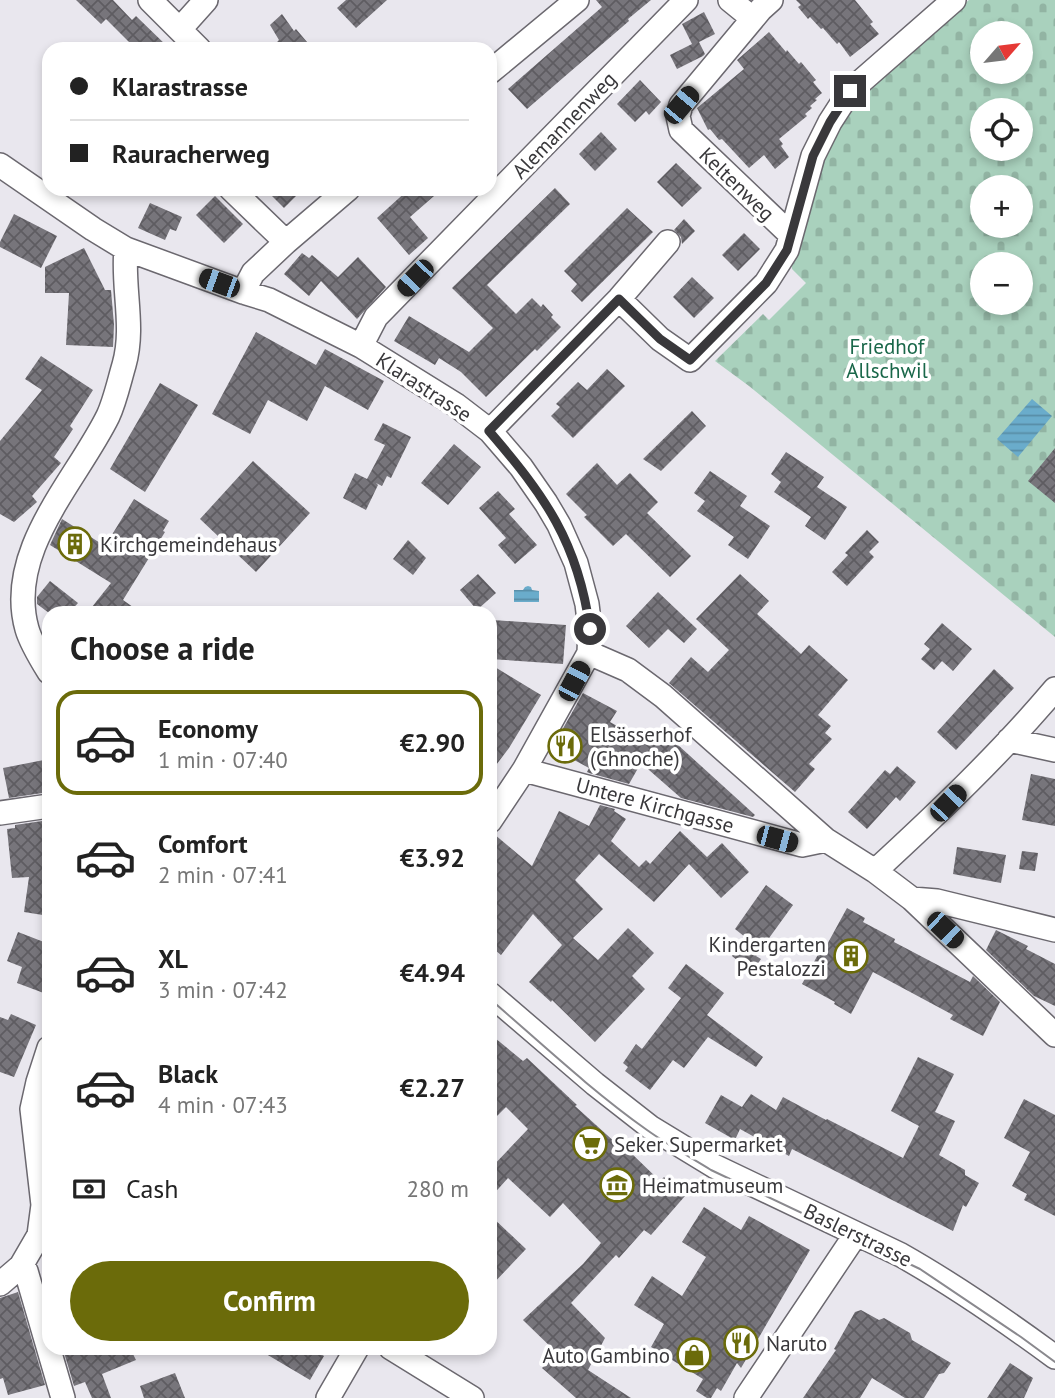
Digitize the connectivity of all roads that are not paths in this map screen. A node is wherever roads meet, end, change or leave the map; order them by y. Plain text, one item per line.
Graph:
1 (150, 0) edge
2 (206, 0) edge
3 (577, 0) edge
4 (686, 0) edge
5 (771, 0) edge
6 (954, 0) edge
7 (180, 29) junction
8 (193, 42) edge
9 (497, 66) edge
10 (0, 165) edge
11 (497, 193) edge
12 (42, 194) edge
13 (45, 196) edge
14 (239, 196) edge
15 (337, 196) edge
16 (494, 196) edge
17 (790, 235) junction
18 (286, 242) junction
19 (668, 243) dead end
20 (126, 249) junction
21 (243, 292) junction
22 (619, 299) junction
23 (361, 346) junction
24 (489, 431) junction
25 (589, 653) junction
26 (42, 659) edge
27 (1055, 689) edge
28 (1009, 740) junction
29 (1055, 750) edge
30 (524, 769) junction
31 (42, 807) edge
32 (497, 810) edge
33 (0, 813) edge
34 (826, 840) junction
35 (876, 871) junction
36 (912, 899) junction
37 (1055, 930) edge
38 (497, 1000) edge
39 (1055, 1035) edge
40 (42, 1068) edge
41 (42, 1196) edge
42 (42, 1212) edge
43 (856, 1234) junction
44 (21, 1266) junction
45 (0, 1284) edge
46 (42, 1326) edge
47 (50, 1355) edge
48 (353, 1355) edge
49 (402, 1355) edge
50 (1055, 1357) edge
51 (63, 1398) edge
52 (328, 1398) edge
53 (472, 1398) edge
54 (746, 1398) edge

1 - 7 street
2 - 7 street
3 - 9 street
4 - 11 street, Alemannenweg
5 - 17 street, Keltenweg
6 - 17 street
7 - 8 street
10 - 12 street, Klarastrasse
13 - 20 street, Klarastrasse
14 - 18 street
15 - 18 street
16 - 23 street, Alemannenweg
17 - 22 street
18 - 21 street
19 - 22 street
20 - 21 street, Klarastrasse
20 - 26 street
21 - 23 street, Klarastrasse
22 - 24 street
23 - 24 street, Klarastrasse
24 - 25 street, Klarastrasse
25 - 30 street
25 - 34 street
27 - 28 street
28 - 29 street
28 - 35 street
30 - 32 street
30 - 34 street, Untere Kirchgasse
31 - 33 street
34 - 35 street
35 - 36 street
36 - 37 street
36 - 39 street
38 - 43 street, Baslerstrasse
40 - 41 street
42 - 44 street
43 - 50 street, Baslerstrasse
43 - 54 street
44 - 45 street
44 - 46 street
47 - 51 street
48 - 52 street
49 - 53 street

